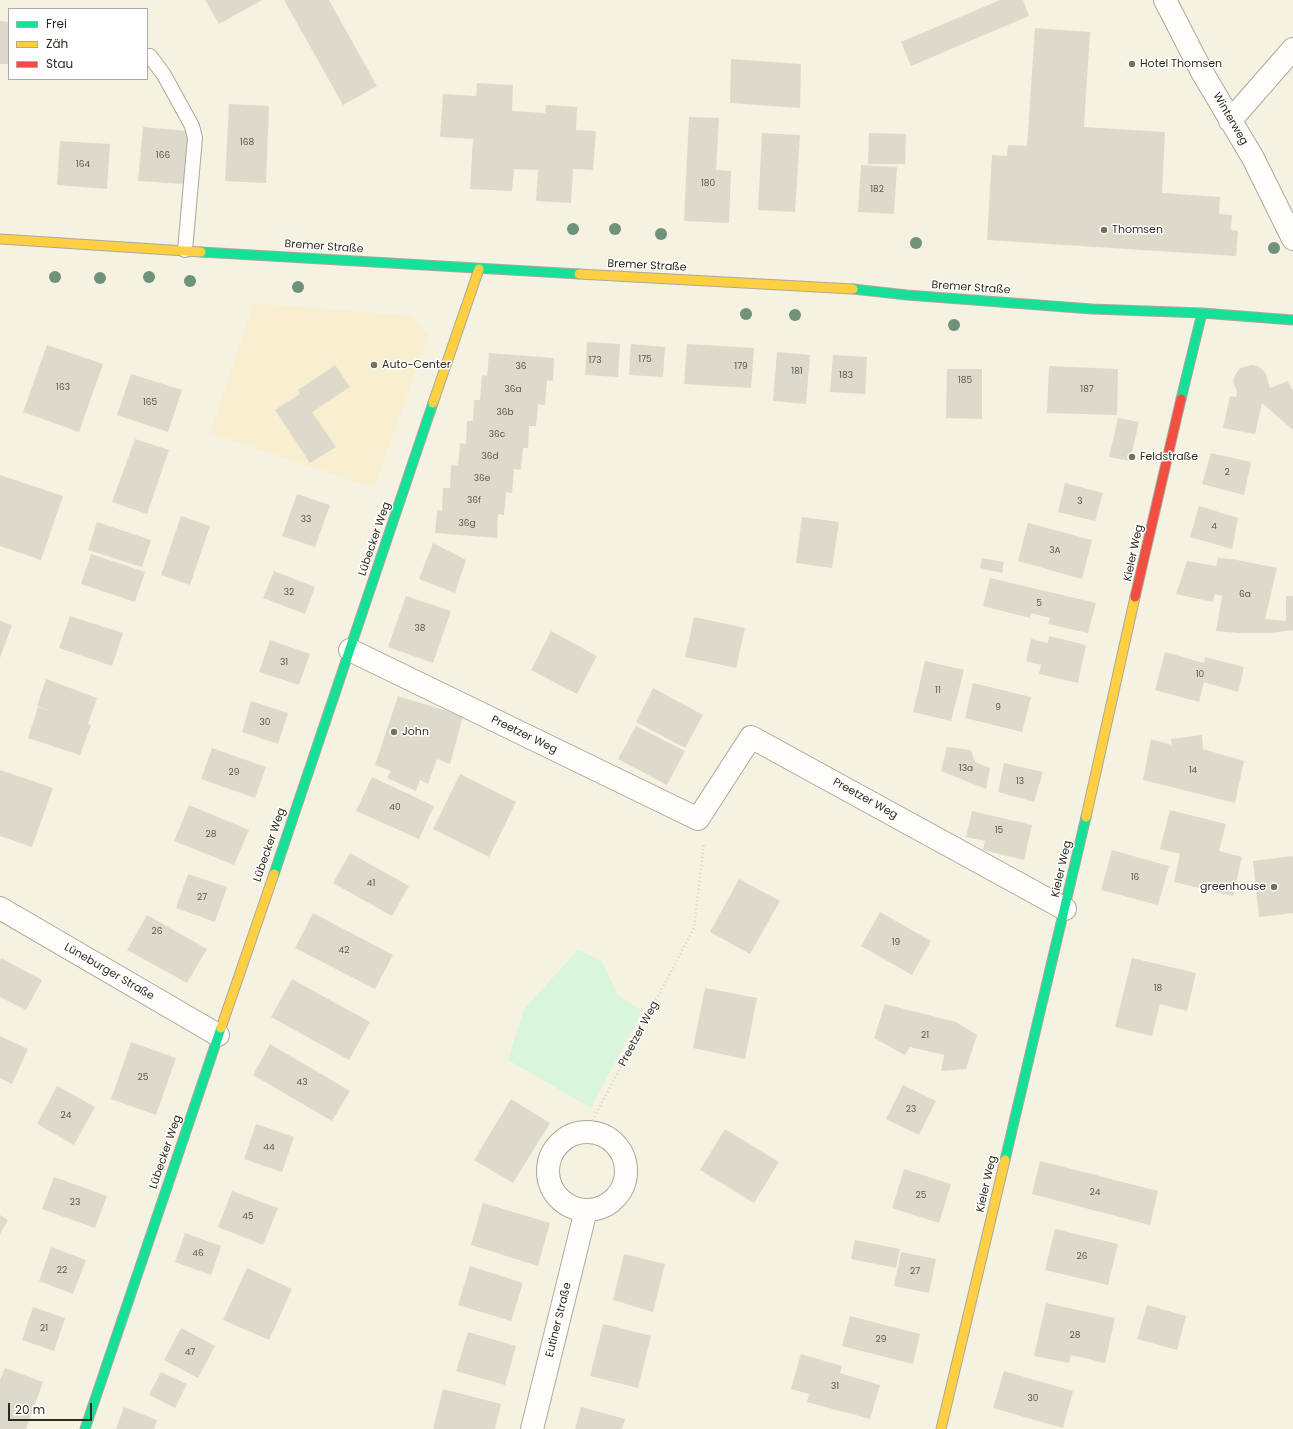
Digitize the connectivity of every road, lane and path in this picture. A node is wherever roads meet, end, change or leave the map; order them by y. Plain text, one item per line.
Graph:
1 (1165, 0) edge
2 (1293, 49) edge
3 (150, 56) dead end
4 (1230, 121) junction
5 (0, 239) edge
6 (1293, 239) edge
7 (185, 250) junction
8 (479, 270) junction
9 (1202, 313) junction
10 (1293, 320) edge
11 (350, 650) junction
12 (698, 819) junction
13 (0, 908) edge
14 (1066, 909) junction
15 (218, 1035) junction
16 (587, 1131) junction
17 (586, 1210) junction
18 (85, 1429) edge
19 (532, 1429) edge
20 (941, 1429) edge

1 - 4 street, Winterweg
2 - 4 street
3 - 7 lane
4 - 6 street, Winterweg
5 - 7 street, Bremer Straße
7 - 8 street, Bremer Straße
8 - 9 street, Bremer Straße
8 - 11 street, Lübecker Weg
9 - 10 street, Bremer Straße
9 - 14 street, Kieler Weg
11 - 12 street, Preetzer Weg
11 - 15 street, Lübecker Weg
12 - 14 street, Preetzer Weg
12 - 16 path, Preetzer Weg
13 - 15 street, Lüneburger Straße
14 - 20 street, Kieler Weg
15 - 18 street, Lübecker Weg
16 - 17 street
16 - 17 street
17 - 19 street, Eutiner Straße

